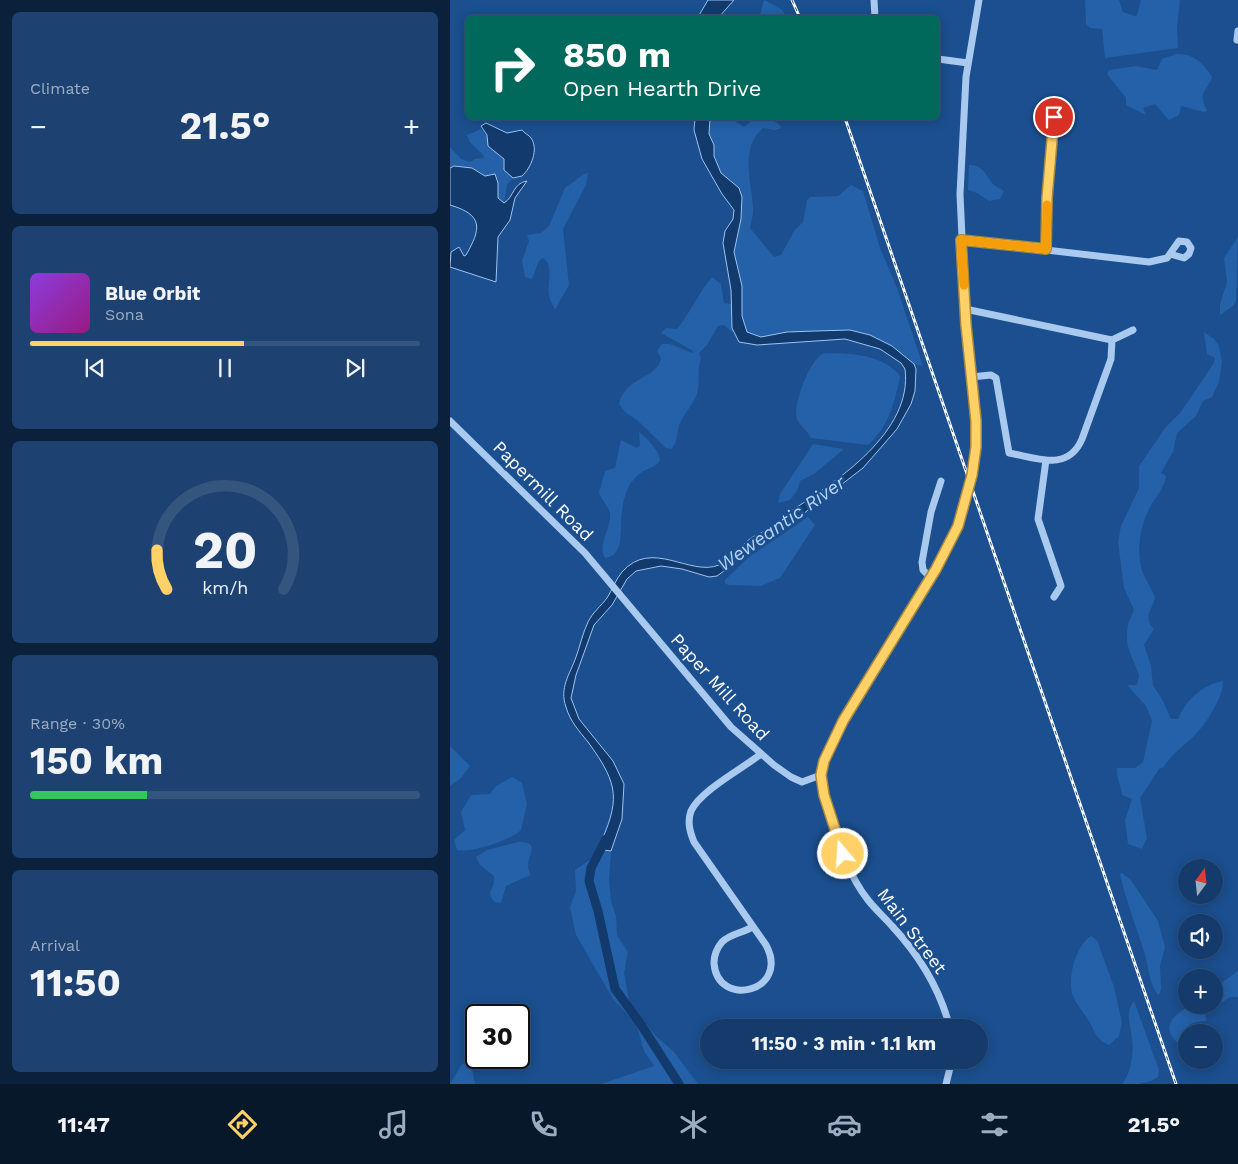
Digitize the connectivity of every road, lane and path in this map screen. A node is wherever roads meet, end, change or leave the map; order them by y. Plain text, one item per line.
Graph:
1 (874, 0) edge
2 (979, 0) edge
3 (875, 15) edge
4 (1238, 31) edge
5 (1236, 40) dead end
6 (940, 59) edge
7 (968, 63) junction
8 (1052, 128) dead end
9 (961, 240) junction
10 (1046, 249) junction
11 (1170, 254) dead end
12 (965, 309) junction
13 (1133, 330) dead end
14 (1112, 340) junction
15 (971, 377) junction
16 (450, 421) edge
17 (1046, 460) junction
18 (941, 481) dead end
19 (930, 578) junction
20 (611, 585) joint
21 (1054, 598) dead end
22 (761, 754) junction
23 (821, 775) junction
24 (752, 926) junction
25 (948, 1019) edge
26 (950, 1069) edge
27 (946, 1084) edge

1 - 3 street
2 - 7 street, Main Street
4 - 5 street
6 - 7 street
7 - 9 street, Main Street
8 - 10 street
9 - 10 street
9 - 12 street, Main Street
10 - 11 street
12 - 14 street
12 - 15 street, Main Street
13 - 14 street
14 - 17 street
15 - 17 street
15 - 19 street, Main Street, bridge
16 - 20 street, Papermill Road
17 - 21 street
18 - 19 street
19 - 23 street, Main Street
20 - 22 street, Paper Mill Road
22 - 23 street, Paper Mill Road
22 - 24 street
23 - 25 street, Main Street
24 - 24 street
26 - 27 street

